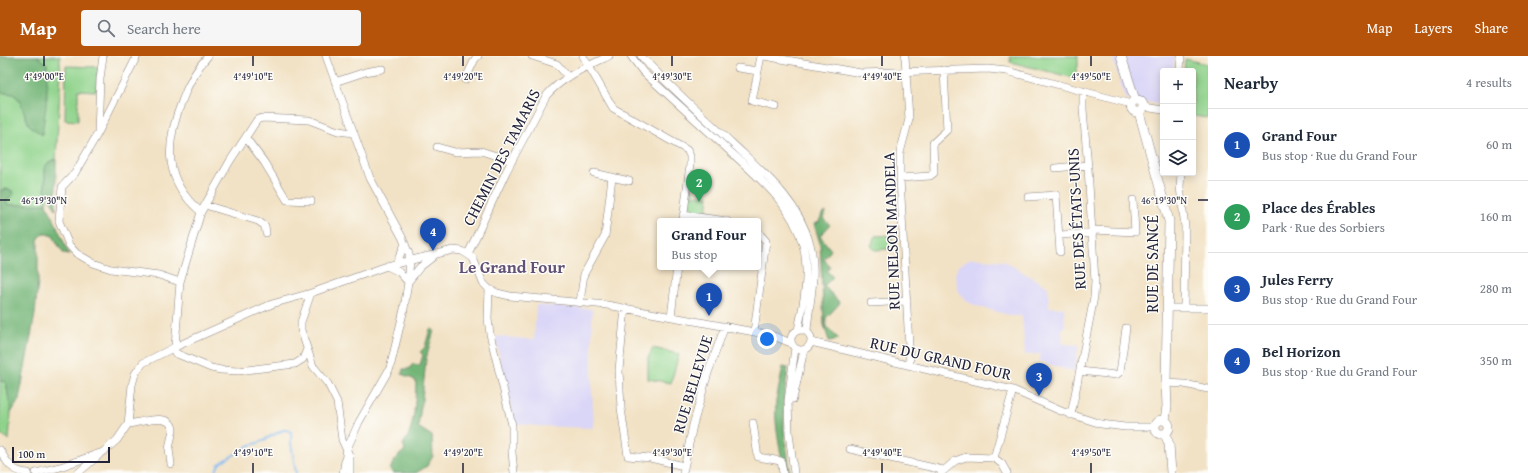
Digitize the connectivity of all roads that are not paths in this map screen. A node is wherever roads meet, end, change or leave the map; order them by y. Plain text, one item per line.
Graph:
1 (103, 56) edge
2 (137, 56) edge
3 (208, 56) edge
4 (326, 56) edge
5 (478, 56) edge
6 (532, 56) edge
7 (583, 56) edge
8 (608, 56) edge
9 (631, 56) edge
10 (641, 56) edge
11 (763, 56) edge
12 (905, 56) edge
13 (1121, 56) edge
14 (1181, 56) edge
15 (588, 65) junction
16 (738, 68) dead end
17 (1180, 68) edge
18 (382, 69) dead end
19 (944, 70) junction
20 (758, 71) junction
21 (907, 72) junction
22 (568, 77) junction
23 (465, 80) dead end
24 (336, 82) junction
25 (1083, 91) junction
26 (1133, 102) junction
27 (776, 107) dead end
28 (1141, 109) junction
29 (1160, 110) edge
30 (354, 133) junction
31 (98, 134) junction
32 (246, 138) junction
33 (437, 146) dead end
34 (512, 161) junction
35 (1088, 165) junction
36 (1055, 168) dead end
37 (594, 173) dead end
38 (1181, 176) edge
39 (612, 177) junction
40 (900, 178) junction
41 (629, 181) dead end
42 (1028, 197) dead end
43 (1133, 200) dead end
44 (311, 201) dead end
45 (205, 205) junction
46 (201, 212) junction
47 (683, 218) edge
48 (1093, 231) junction
49 (266, 233) dead end
50 (761, 235) edge
51 (1058, 235) junction
52 (405, 244) junction
53 (1060, 252) dead end
54 (468, 254) junction
55 (434, 255) junction
56 (410, 261) junction
57 (396, 264) junction
58 (387, 266) junction
59 (677, 270) edge
60 (180, 282) junction
61 (408, 282) junction
62 (489, 289) junction
63 (311, 293) junction
64 (289, 298) junction
65 (907, 301) junction
66 (580, 302) junction
67 (872, 303) dead end
68 (306, 307) junction
69 (1184, 307) junction
70 (625, 308) junction
71 (1168, 308) junction
72 (1208, 308) edge
73 (670, 317) junction
74 (725, 326) junction
75 (1126, 328) dead end
76 (796, 331) junction
77 (807, 331) junction
78 (754, 332) junction
79 (771, 335) junction
80 (811, 342) junction
81 (793, 345) junction
82 (175, 347) junction
83 (307, 349) junction
84 (804, 350) junction
85 (910, 365) junction
86 (1080, 371) junction
87 (1166, 383) junction
88 (1208, 389) edge
89 (1013, 390) junction
90 (1071, 415) junction
91 (1165, 420) junction
92 (128, 424) junction
93 (753, 424) dead end
94 (1155, 427) junction
95 (1166, 434) junction
96 (347, 449) junction
97 (850, 449) dead end
98 (0, 450) edge
99 (103, 452) junction
100 (749, 454) dead end
101 (758, 457) junction
102 (994, 458) junction
103 (171, 464) dead end
104 (683, 470) edge
105 (942, 472) edge
106 (28, 473) edge
107 (36, 473) edge
108 (78, 473) edge
109 (343, 473) edge
110 (350, 473) edge
111 (514, 473) edge
112 (783, 473) edge
113 (794, 473) edge
114 (798, 473) edge
115 (1007, 473) edge
116 (1171, 473) edge

1 - 31 street
2 - 31 street
3 - 46 street
4 - 24 street
5 - 23 street
6 - 22 street
7 - 15 street
8 - 15 street, CHEMIN DES TAMARIS
9 - 76 street
10 - 77 street
11 - 20 street
11 - 21 street
12 - 21 street, RUE NELSON MANDELA
13 - 26 street
14 - 17 street
15 - 22 street, CHEMIN DES TAMARIS
15 - 47 street
16 - 20 street
18 - 24 street
19 - 21 street
19 - 25 street
19 - 40 street
20 - 27 street
21 - 40 street, RUE NELSON MANDELA
22 - 34 street, CHEMIN DES TAMARIS
24 - 30 street
25 - 26 street
25 - 35 street, RUE DES ÉTATS-UNIS
26 - 28 street
28 - 29 street
28 - 71 street, RUE DE SANCÉ
30 - 32 street
30 - 52 street
31 - 60 street
32 - 44 street
32 - 45 street
33 - 34 street
34 - 54 street, CHEMIN DES TAMARIS
35 - 36 street
35 - 48 street, RUE DES ÉTATS-UNIS
37 - 39 street
38 - 69 street
39 - 41 street
39 - 66 street
40 - 65 street, RUE NELSON MANDELA
42 - 51 street
43 - 48 street
45 - 46 street
45 - 49 street
46 - 60 street
48 - 51 street
48 - 86 street, RUE DES ÉTATS-UNIS
50 - 78 street
51 - 53 street
52 - 56 street
52 - 57 street
54 - 55 street
54 - 62 street
55 - 56 street
55 - 61 street
56 - 57 street
56 - 61 street
57 - 58 street
58 - 61 street
58 - 63 street
59 - 73 street
60 - 82 street
61 - 96 street
62 - 66 street
62 - 111 street
63 - 64 street
63 - 68 street
64 - 68 street
64 - 82 street
65 - 67 street
65 - 85 street, RUE NELSON MANDELA
66 - 70 street
68 - 83 street
69 - 71 street
69 - 72 street
70 - 73 street
70 - 104 street
71 - 87 street, RUE DE SANCÉ
73 - 74 street
74 - 78 street
74 - 104 street, RUE BELLEVUE
75 - 86 street
76 - 77 street
76 - 79 street
76 - 81 street
77 - 80 street
78 - 79 street
79 - 81 street
80 - 84 street
80 - 85 street, RUE DU GRAND FOUR
81 - 84 street
81 - 113 street
82 - 83 street
82 - 92 street
83 - 96 street
84 - 114 street
85 - 89 street, RUE DU GRAND FOUR
86 - 90 street, RUE DES ÉTATS-UNIS
87 - 88 street
87 - 91 street, RUE DE SANCÉ
89 - 90 street, RUE DU GRAND FOUR
89 - 102 street
90 - 94 street, RUE DU GRAND FOUR
91 - 94 street
91 - 95 street
92 - 99 street
92 - 103 street
93 - 101 street
94 - 95 street
95 - 116 street
96 - 109 street
96 - 110 street
97 - 105 street
98 - 106 street
99 - 107 street
99 - 108 street
100 - 101 street
101 - 112 street
102 - 105 street
102 - 115 street

